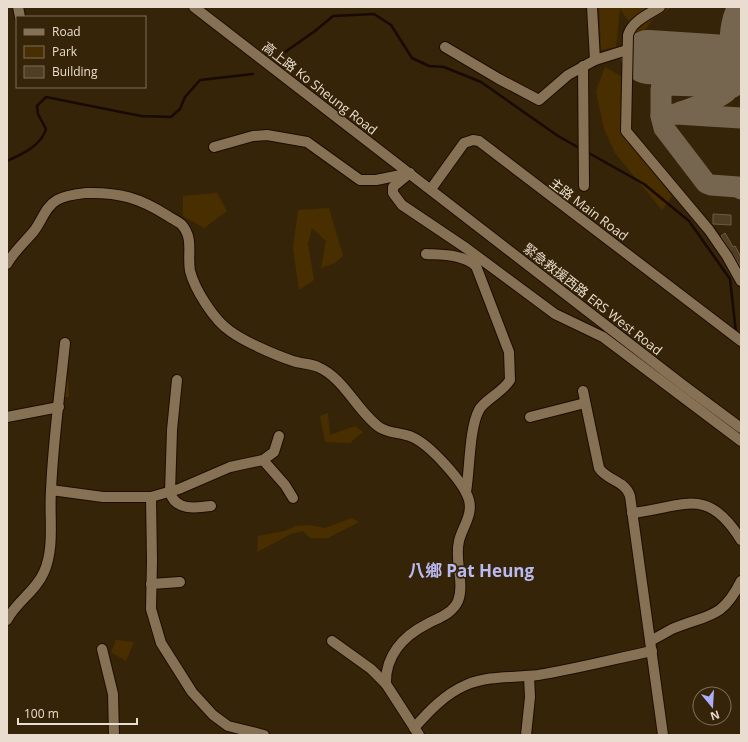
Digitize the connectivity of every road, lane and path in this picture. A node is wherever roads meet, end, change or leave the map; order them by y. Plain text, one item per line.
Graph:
1 (194, 7) edge
2 (592, 7) edge
3 (660, 7) edge
4 (445, 47) dead end
5 (627, 50) junction
6 (595, 60) junction
7 (583, 66) junction
8 (214, 146) dead end
9 (410, 174) junction
10 (584, 186) dead end
11 (431, 189) junction
12 (426, 254) dead end
13 (7, 264) edge
14 (741, 281) edge
15 (741, 341) edge
16 (65, 343) dead end
17 (177, 380) dead end
18 (583, 391) dead end
19 (585, 403) junction
20 (59, 407) junction
21 (7, 417) edge
22 (530, 417) dead end
23 (741, 428) edge
24 (279, 436) dead end
25 (741, 441) edge
26 (263, 460) junction
27 (51, 490) junction
28 (170, 492) junction
29 (466, 492) junction
30 (151, 498) junction
31 (293, 498) dead end
32 (211, 506) dead end
33 (632, 513) junction
34 (741, 540) edge
35 (741, 581) edge
36 (180, 582) dead end
37 (151, 584) junction
38 (7, 620) edge
39 (332, 642) dead end
40 (651, 646) junction
41 (102, 649) dead end
42 (530, 676) junction
43 (386, 684) junction
44 (417, 731) edge
45 (529, 734) edge
46 (114, 735) edge
47 (264, 735) edge
48 (663, 735) edge

1 - 9 street, 高上路 Ko Sheung Road
2 - 6 street
3 - 5 street
4 - 7 street
5 - 6 street
5 - 14 street
6 - 7 street
7 - 10 street
8 - 9 street
9 - 11 street, 高上路 Ko Sheung Road
9 - 25 street
11 - 15 street, 主路 Main Road
11 - 23 street, 緊急救援西路 ERS West Road
12 - 29 street
13 - 29 street
16 - 20 street
17 - 28 street
18 - 19 street
19 - 22 street
19 - 33 street
20 - 21 street
20 - 27 street
24 - 26 street
26 - 28 street
26 - 31 street
27 - 30 street
27 - 38 street
28 - 30 street
28 - 32 street
29 - 43 street
30 - 37 street
33 - 34 street
33 - 40 street
35 - 40 street
36 - 37 street
37 - 47 street
39 - 43 street
40 - 42 street
40 - 48 street
41 - 46 street
42 - 44 street
42 - 45 street
43 - 44 street

